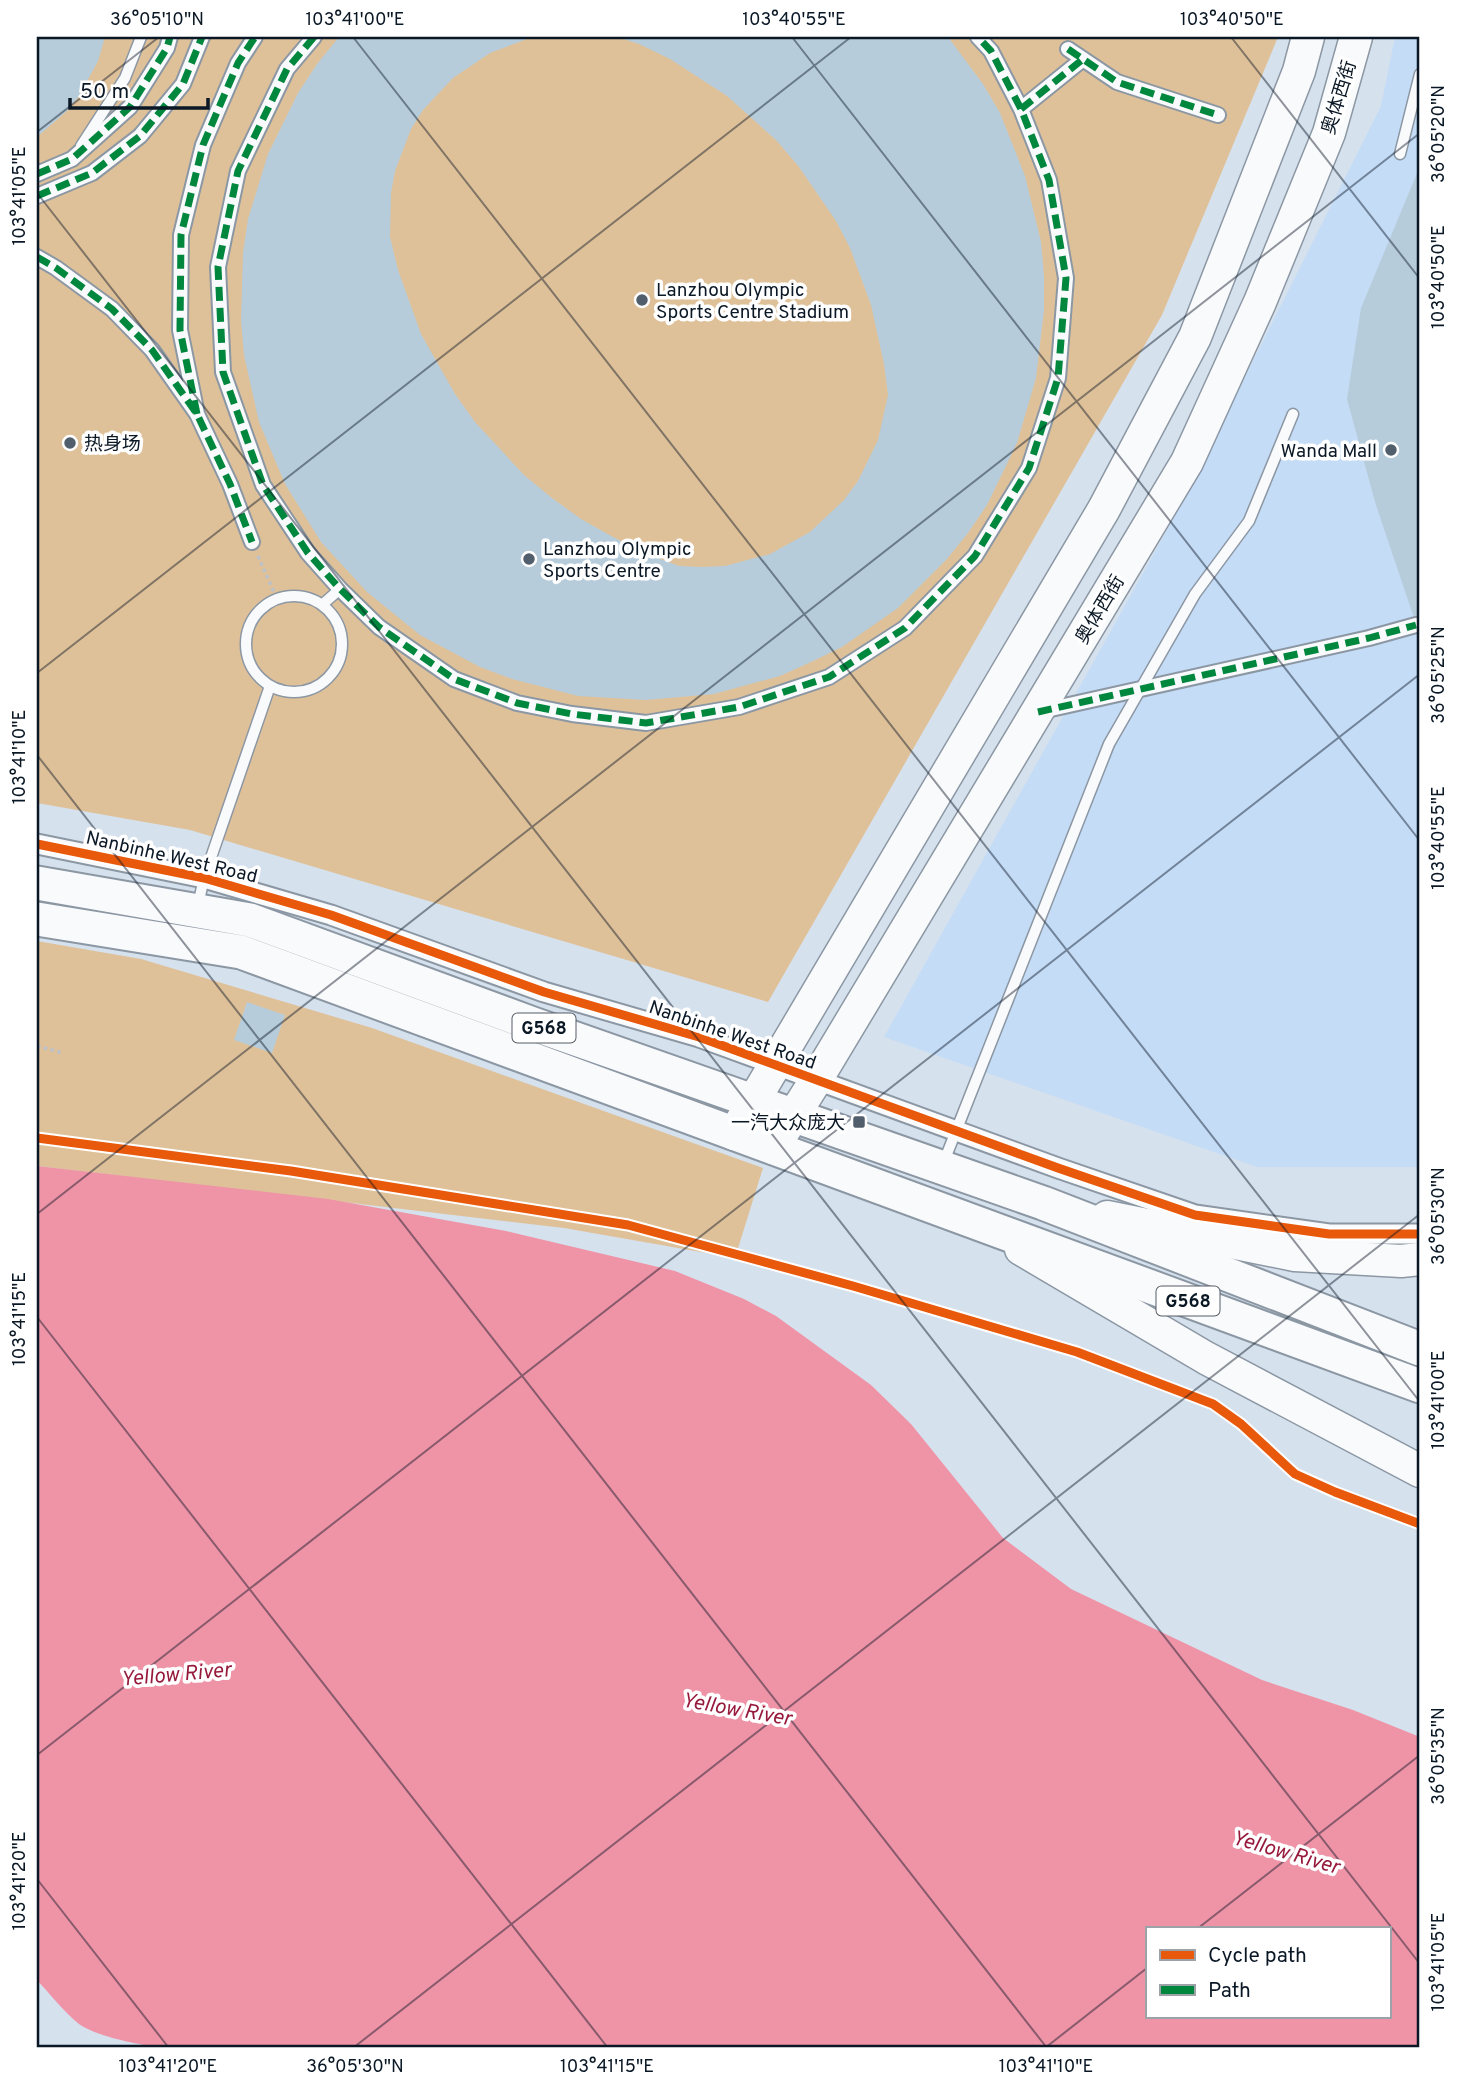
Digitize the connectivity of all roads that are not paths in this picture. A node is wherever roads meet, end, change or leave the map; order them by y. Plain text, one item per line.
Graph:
1 (141, 37) edge
2 (170, 37) edge
3 (202, 37) edge
4 (256, 37) edge
5 (314, 37) edge
6 (978, 37) edge
7 (1308, 37) edge
8 (1356, 37) edge
9 (1068, 49) dead end
10 (1083, 59) junction
11 (1420, 75) edge
12 (1021, 108) junction
13 (1218, 115) dead end
14 (1401, 154) dead end
15 (72, 159) junction
16 (37, 174) edge
17 (37, 195) edge
18 (37, 257) edge
19 (197, 414) junction
20 (1293, 414) dead end
21 (252, 542) road end
22 (340, 589) junction
23 (323, 604) junction
24 (1416, 625) dead end
25 (270, 685) junction
26 (1141, 689) junction
27 (1038, 712) junction
28 (37, 844) edge
29 (204, 878) junction
30 (37, 883) edge
31 (37, 919) edge
32 (194, 927) junction
33 (775, 1065) junction
34 (816, 1080) junction
35 (752, 1101) junction
36 (794, 1116) junction
37 (956, 1131) junction
38 (734, 1134) junction
39 (773, 1149) junction
40 (942, 1168) junction
41 (1043, 1203) junction
42 (978, 1224) junction
43 (1420, 1234) edge
44 (1420, 1259) edge
45 (1420, 1349) edge
46 (1413, 1385) edge
47 (1420, 1471) edge

1 - 15 lane
2 - 15 street
3 - 17 street
4 - 19 street
5 - 22 street
6 - 12 street
7 - 33 main road
8 - 27 main road, 奥体西街
9 - 10 street
10 - 12 street
10 - 13 street
11 - 14 lane
12 - 22 street
15 - 16 street
18 - 19 street
19 - 21 street
20 - 26 lane
22 - 23 lane
23 - 25 lane
23 - 25 lane
24 - 26 street
25 - 29 lane
26 - 27 street
26 - 37 lane
27 - 34 main road, 奥体西街
28 - 29 street, Nanbinhe West Road
29 - 32 lane
29 - 33 street, Nanbinhe West Road
30 - 32 highway, G568
31 - 32 highway, G568
32 - 35 highway, G568
32 - 38 highway, G568
33 - 34 street, Nanbinhe West Road
33 - 35 main road
34 - 36 main road, 奥体西街
34 - 37 street, Nanbinhe West Road
35 - 36 highway, G568
35 - 38 main road
36 - 39 main road, 奥体西街
36 - 40 highway, G568
37 - 40 lane
37 - 43 street, Nanbinhe West Road
38 - 39 highway, G568
39 - 42 highway, G568
40 - 41 highway, G568
41 - 44 main road
41 - 45 highway, G568
42 - 46 highway, G568
42 - 47 main road

